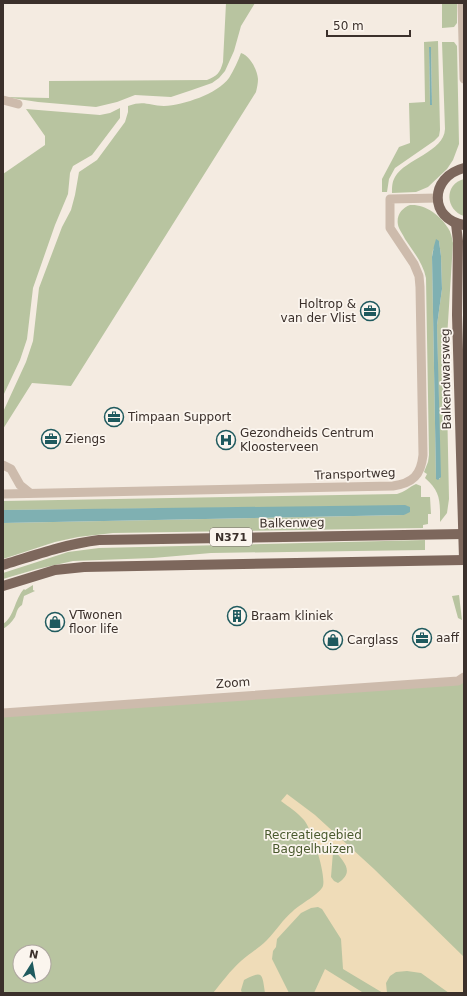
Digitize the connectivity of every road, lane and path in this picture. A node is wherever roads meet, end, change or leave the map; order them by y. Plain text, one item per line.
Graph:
1 (462, 3) edge
2 (464, 79) edge
3 (3, 100) edge
4 (18, 104) dead end
5 (464, 168) edge
6 (438, 198) junction
7 (460, 224) edge
8 (3, 465) edge
9 (30, 493) junction
10 (3, 494) edge
11 (463, 534) edge
12 (464, 559) edge
13 (3, 565) edge
14 (3, 586) edge
15 (464, 677) edge
16 (3, 713) edge

1 - 2 street
3 - 4 street
5 - 6 main road
6 - 7 main road
6 - 9 street, Transportweg
7 - 11 main road, Balkendwarsweg
8 - 9 street
9 - 10 street, Transportweg
11 - 12 main road
11 - 13 main road, Balkenweg / N371
12 - 14 main road, N371
15 - 16 street, Zoom

